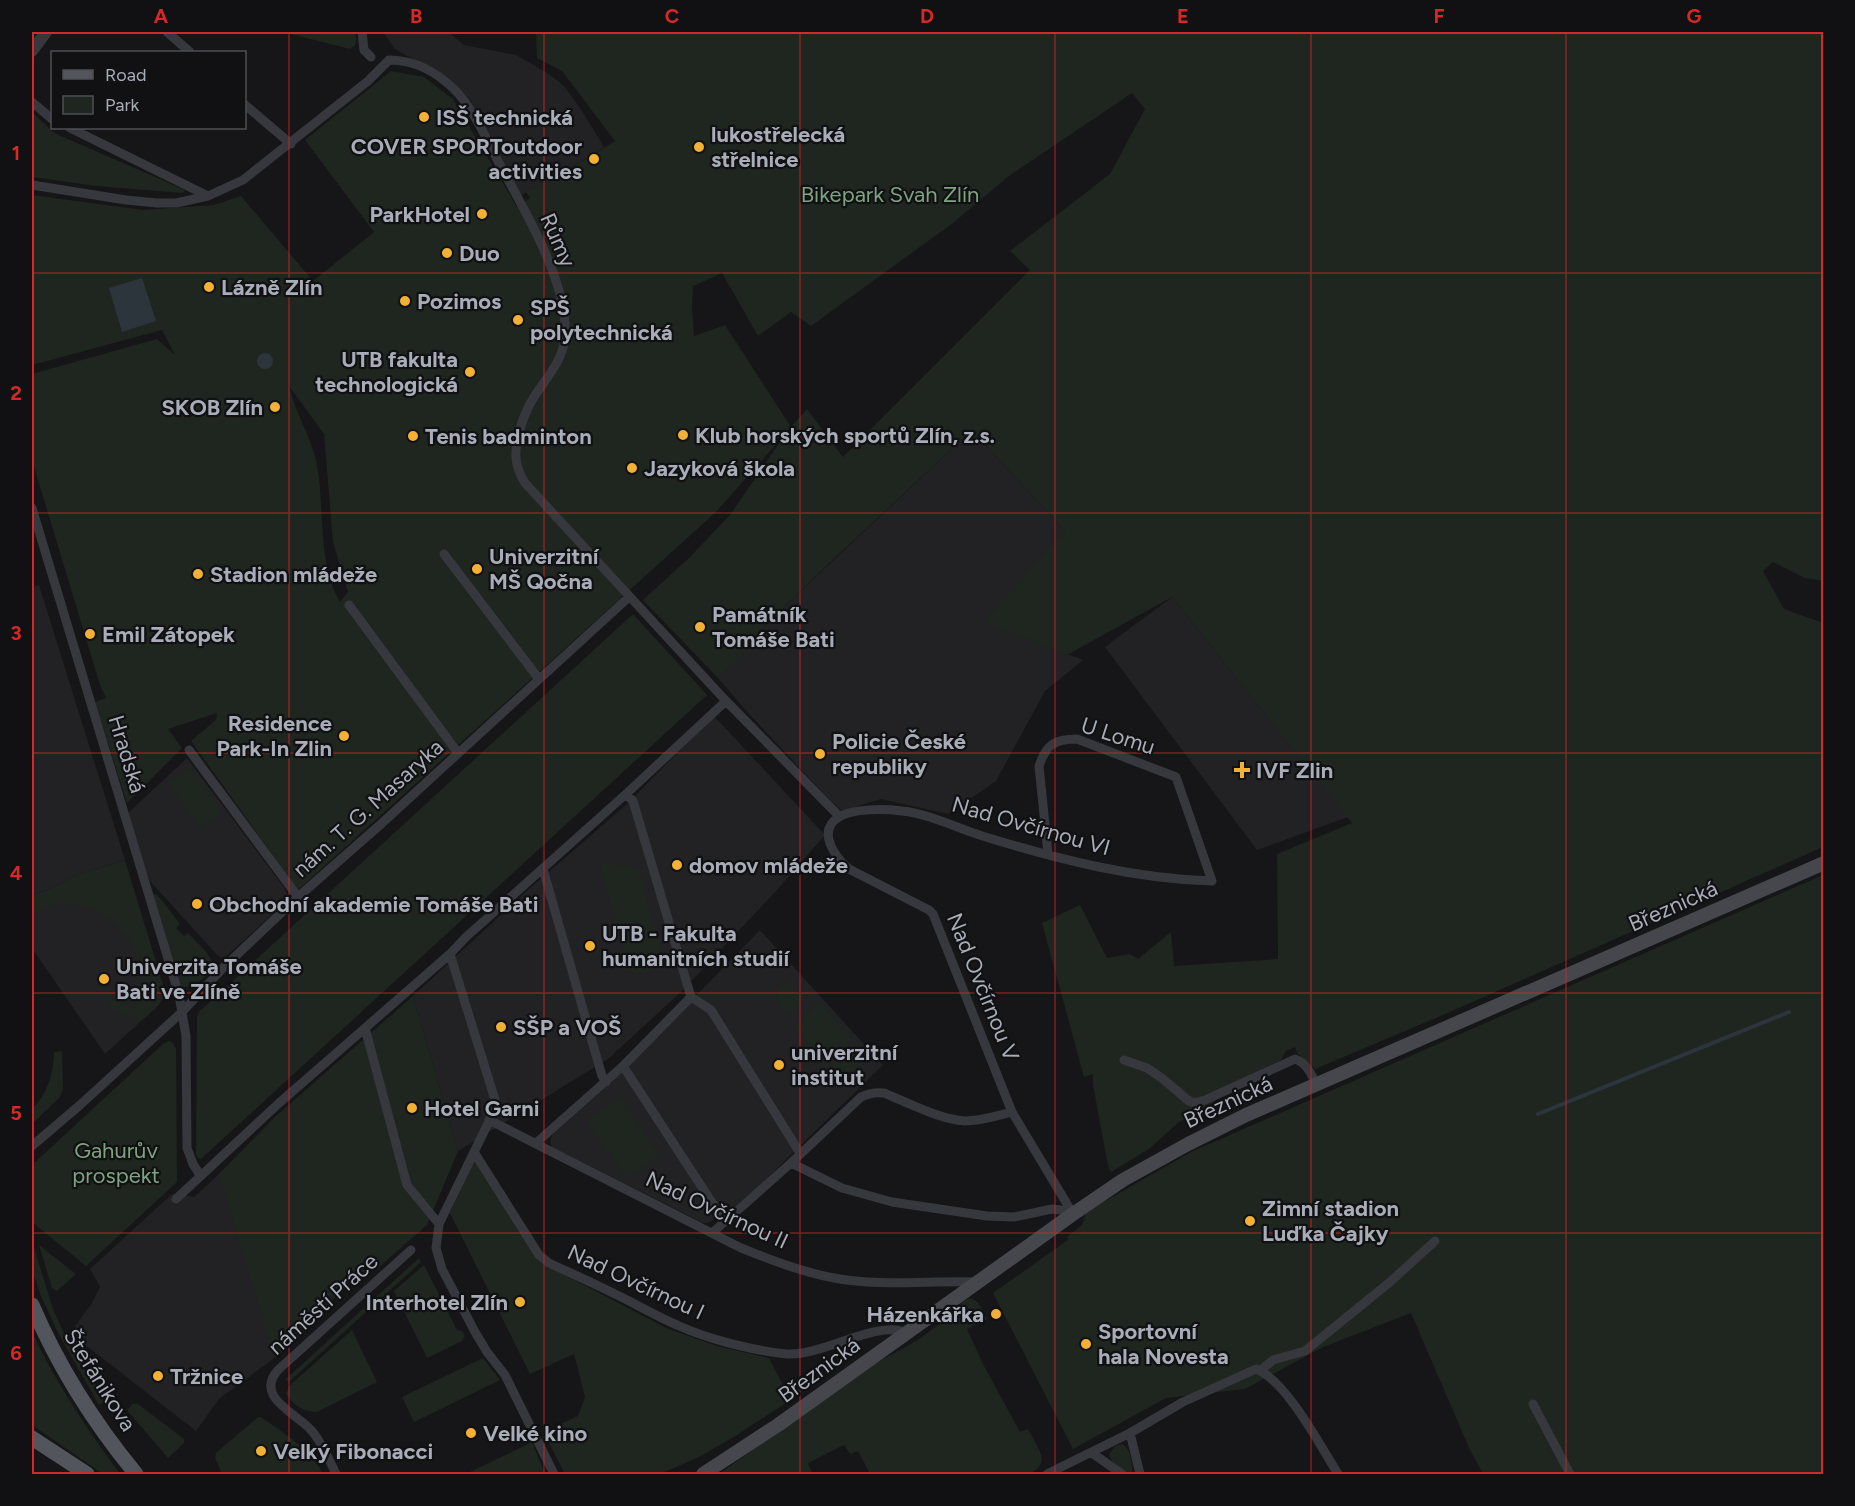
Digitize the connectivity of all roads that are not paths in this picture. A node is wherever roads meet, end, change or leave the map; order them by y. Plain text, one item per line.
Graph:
1 (46, 32) edge
2 (167, 32) edge
3 (362, 32) edge
4 (32, 51) edge
5 (189, 51) edge
6 (371, 57) dead end
7 (32, 102) edge
8 (246, 106) edge
9 (51, 117) edge
10 (72, 129) edge
11 (291, 144) junction
12 (32, 185) edge
13 (208, 196) junction
14 (32, 508) edge
15 (444, 554) dead end
16 (629, 597) junction
17 (349, 605) dead end
18 (539, 679) junction
19 (726, 701) junction
20 (189, 750) dead end
21 (458, 753) junction
22 (627, 794) junction
23 (839, 816) junction
24 (1048, 854) junction
25 (1824, 862) edge
26 (543, 869) junction
27 (1212, 881) joint
28 (298, 897) junction
29 (450, 954) junction
30 (691, 997) junction
31 (182, 1012) junction
32 (365, 1028) junction
33 (1124, 1060) dead end
34 (622, 1066) junction
35 (606, 1082) junction
36 (1316, 1084) junction
37 (1012, 1112) junction
38 (489, 1120) junction
39 (536, 1143) junction
40 (32, 1146) edge
41 (474, 1152) junction
42 (800, 1153) junction
43 (791, 1163) junction
44 (201, 1175) junction
45 (176, 1199) dead end
46 (1072, 1214) junction
47 (724, 1221) junction
48 (439, 1224) junction
49 (712, 1233) junction
50 (1436, 1240) dead end
51 (411, 1250) dead end
52 (978, 1282) junction
53 (32, 1305) edge
54 (907, 1332) junction
55 (1260, 1371) junction
56 (1533, 1404) dead end
57 (1130, 1433) junction
58 (32, 1438) edge
59 (1092, 1453) junction
60 (87, 1474) edge
61 (136, 1474) edge
62 (336, 1474) edge
63 (554, 1474) edge
64 (703, 1474) edge
65 (1047, 1474) edge
66 (1122, 1474) edge
67 (1140, 1474) edge
68 (1338, 1474) edge
69 (1570, 1474) edge

1 - 4 street
2 - 5 street
3 - 6 street
7 - 9 street
8 - 11 street
10 - 13 street
11 - 13 street, Růmy
11 - 16 street, Růmy
12 - 13 street, Růmy
14 - 31 street, Hradská
15 - 18 street
16 - 18 street, nám. T. G. Masaryka
16 - 19 street
17 - 21 street
18 - 21 street, nám. T. G. Masaryka
19 - 22 street
19 - 23 street
20 - 28 street
21 - 28 street, nám. T. G. Masaryka
22 - 26 street
22 - 30 street
23 - 24 street, Nad Ovčírnou VI
23 - 37 street, Nad Ovčírnou V
24 - 27 street, Nad Ovčírnou VI
24 - 27 street, U Lomu
25 - 36 main road, Březnická
26 - 29 street
26 - 35 street
28 - 31 street, nám. T. G. Masaryka
29 - 32 street
29 - 38 street
30 - 34 street
30 - 42 street
31 - 40 street, nám. T. G. Masaryka
31 - 44 street, Hradská
32 - 44 street
32 - 48 street
33 - 36 street
34 - 35 street
34 - 47 street
35 - 39 street
36 - 46 main road, Březnická
37 - 42 street
37 - 46 street, Nad Ovčírnou V
38 - 39 street, Nad Ovčírnou II
38 - 41 street
39 - 49 street, Nad Ovčírnou II
41 - 48 street
41 - 54 street, Nad Ovčírnou I
42 - 43 street
43 - 46 street
43 - 47 street
44 - 45 street
46 - 52 main road, Březnická
47 - 49 street
48 - 63 street
49 - 52 street, Nad Ovčírnou II
50 - 55 street
51 - 62 street, náměstí Práce
52 - 54 main road, Březnická
53 - 61 main road, Štefánikova
54 - 64 main road, Březnická
55 - 57 street
55 - 68 street
56 - 69 street
57 - 59 street
57 - 67 street
58 - 60 main road
59 - 65 street
59 - 66 street

